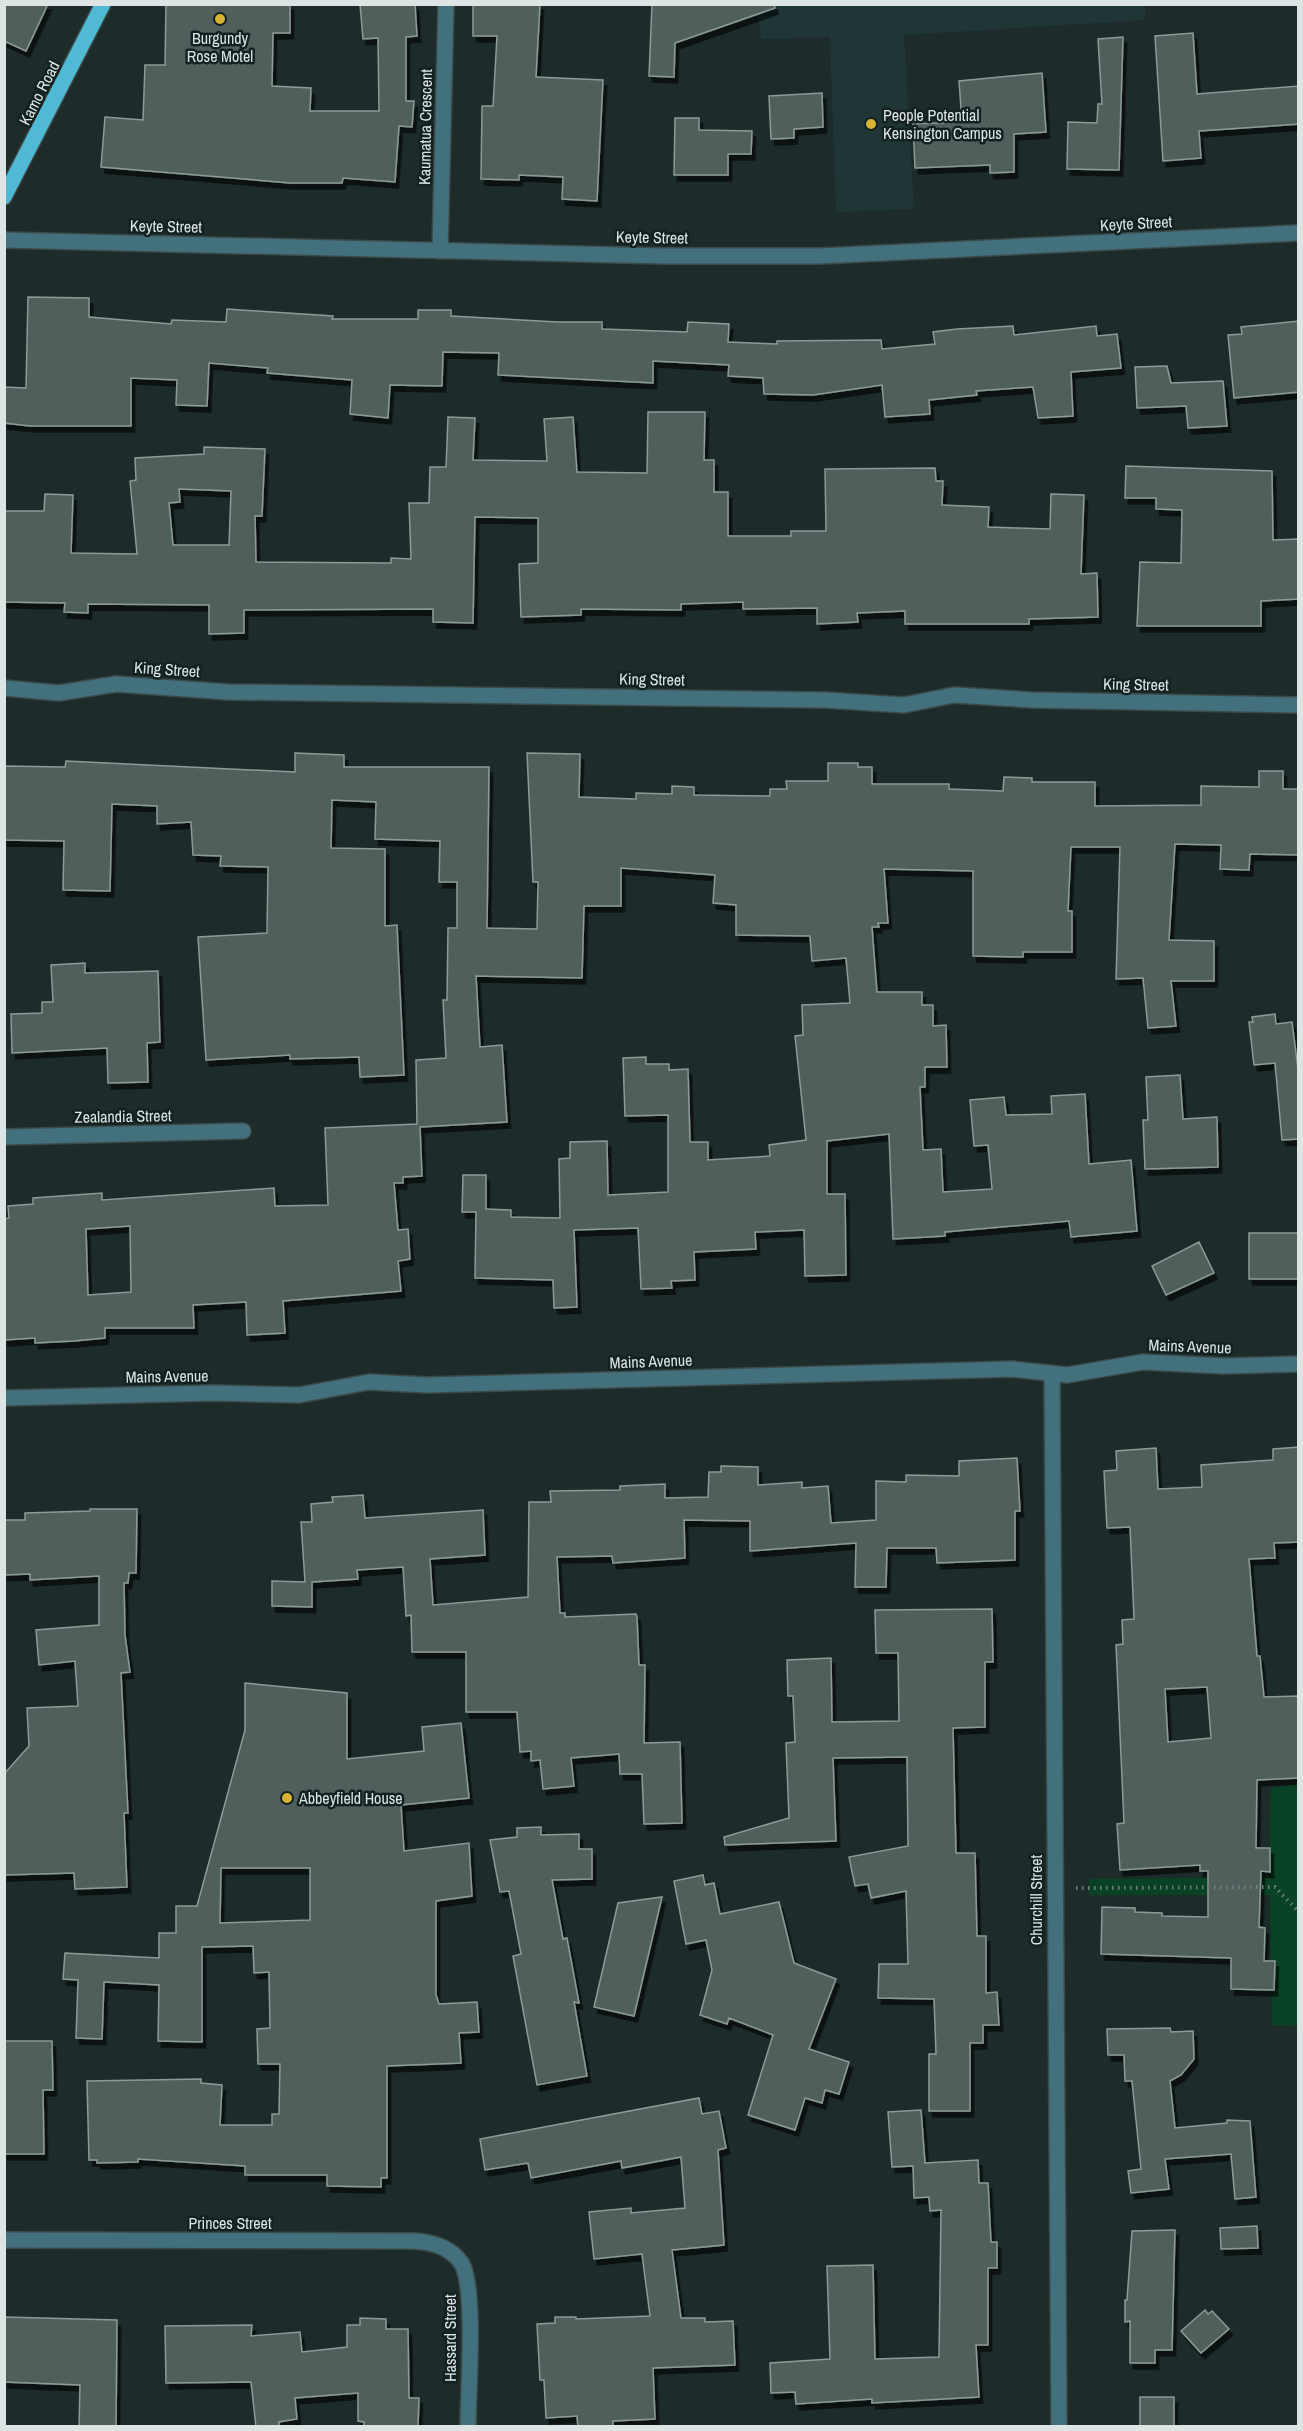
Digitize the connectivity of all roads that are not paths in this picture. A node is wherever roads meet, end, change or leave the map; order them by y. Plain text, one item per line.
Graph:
1 (103, 4) edge
2 (446, 4) edge
3 (4, 197) edge
4 (1299, 233) edge
5 (4, 240) edge
6 (440, 251) junction
7 (4, 688) edge
8 (1299, 705) edge
9 (243, 1131) dead end
10 (4, 1137) edge
11 (1299, 1364) edge
12 (1052, 1374) junction
13 (4, 1398) edge
14 (4, 2240) edge
15 (453, 2254) joint
16 (468, 2427) edge
17 (1059, 2427) edge

1 - 3 main road, Kamo Road
2 - 6 street, Kaumatua Crescent
4 - 6 street, Keyte Street
5 - 6 street, Keyte Street
7 - 8 street, King Street
9 - 10 street, Zealandia Street
11 - 12 street, Mains Avenue
12 - 13 street, Mains Avenue
12 - 17 street, Churchill Street
14 - 15 street, Princes Street
15 - 16 street, Hassard Street

